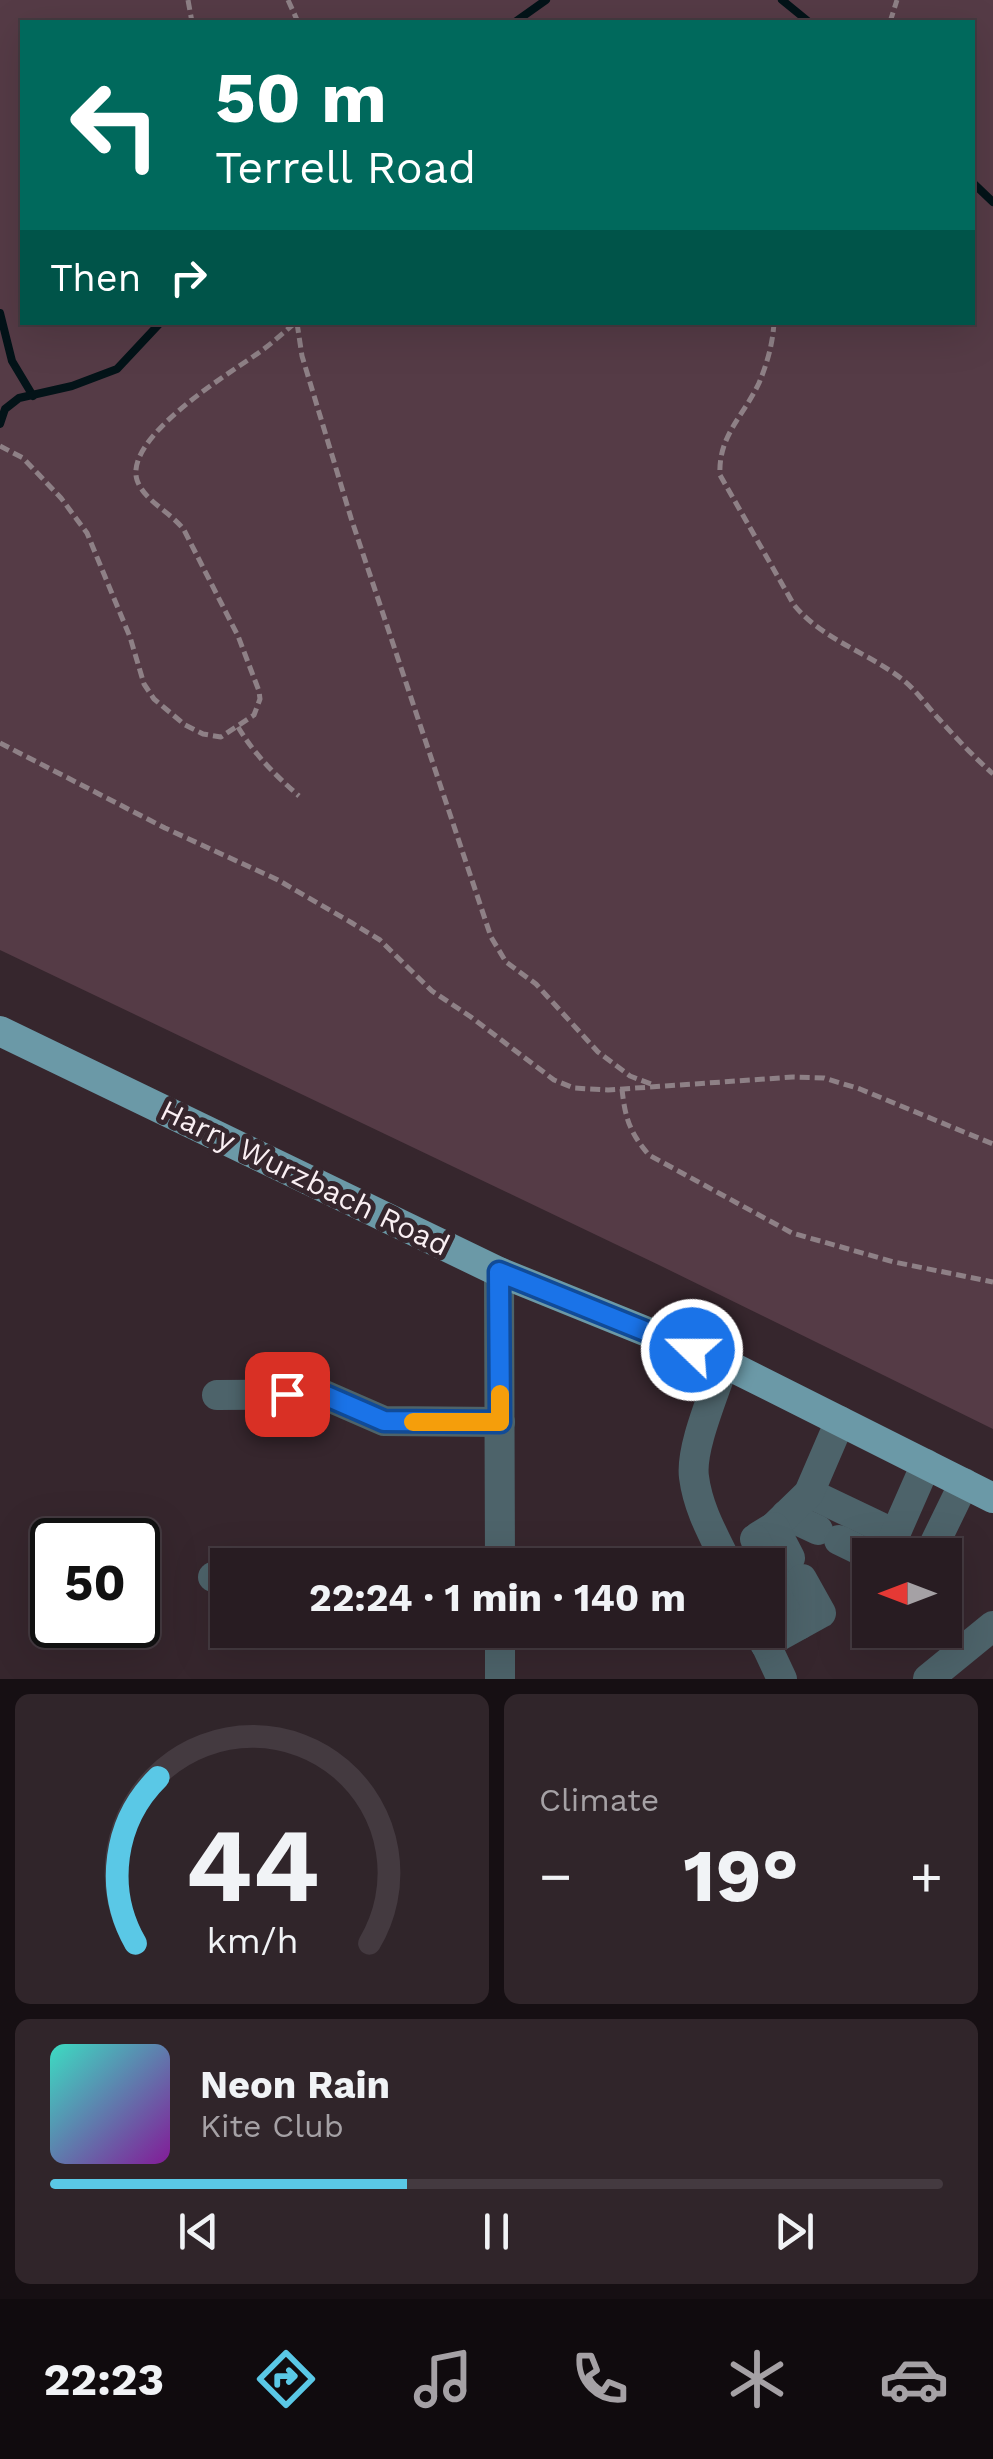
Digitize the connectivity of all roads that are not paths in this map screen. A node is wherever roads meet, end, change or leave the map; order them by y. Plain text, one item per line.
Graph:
1 (0, 1030) edge
2 (499, 1272) junction
3 (724, 1363) junction
4 (217, 1395) dead end
5 (840, 1421) junction
6 (500, 1422) junction
7 (926, 1464) junction
8 (964, 1483) junction
9 (809, 1492) junction
10 (993, 1498) edge
11 (771, 1527) junction
12 (874, 1538) edge
13 (895, 1538) edge
14 (937, 1538) edge
15 (852, 1541) edge
16 (500, 1548) edge
17 (720, 1548) edge
18 (743, 1548) edge
19 (799, 1626) junction
20 (785, 1630) edge
21 (989, 1635) edge
22 (500, 1648) edge
23 (767, 1648) edge
24 (500, 1679) edge
25 (782, 1679) edge
26 (928, 1679) edge

1 - 2 main road, Harry Wurzbach Road
2 - 3 main road, Harry Wurzbach Road
2 - 6 street
3 - 5 main road, Harry Wurzbach Road
3 - 17 street
4 - 6 street
5 - 7 main road, Harry Wurzbach Road
5 - 9 street
6 - 16 street
7 - 8 main road, Harry Wurzbach Road
7 - 13 street
8 - 10 main road, Harry Wurzbach Road
8 - 14 street
9 - 11 street
9 - 12 street
11 - 15 street
11 - 18 street
11 - 19 street
11 - 19 street
19 - 20 street
21 - 26 street
22 - 24 street
23 - 25 street

